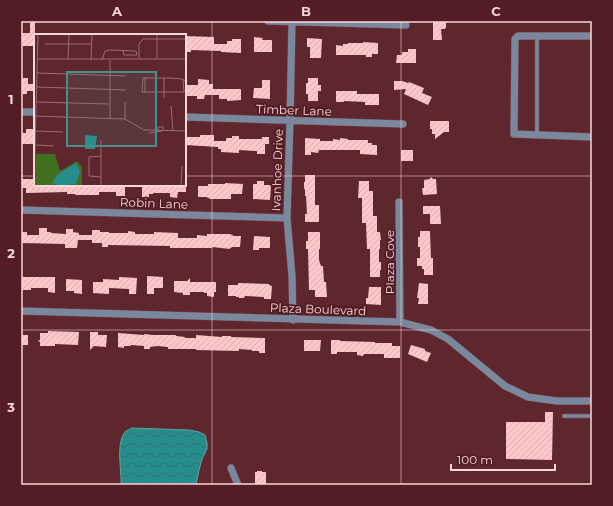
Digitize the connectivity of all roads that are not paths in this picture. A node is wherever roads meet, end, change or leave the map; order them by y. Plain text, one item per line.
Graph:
1 (268, 21) edge
2 (292, 21) edge
3 (406, 25) dead end
4 (538, 36) junction
5 (592, 36) edge
6 (21, 112) edge
7 (34, 112) edge
8 (186, 117) edge
9 (290, 121) junction
10 (402, 124) dead end
11 (537, 135) junction
12 (592, 137) edge
13 (399, 202) dead end
14 (21, 210) edge
15 (287, 218) junction
16 (21, 311) edge
17 (293, 320) junction
18 (400, 322) junction
19 (592, 402) edge
20 (564, 416) dead end
21 (592, 416) edge
22 (232, 468) dead end
23 (238, 485) edge

1 - 2 street
2 - 3 street
2 - 9 street, Ivanhoe Drive
4 - 5 street
4 - 11 lane
4 - 11 street
6 - 7 street
8 - 9 street, Timber Lane
9 - 10 street, Timber Lane
9 - 15 street, Ivanhoe Drive
11 - 12 street
13 - 18 street, Plaza Cove
14 - 15 street, Robin Lane
15 - 17 street, Ivanhoe Drive
16 - 17 street, Plaza Boulevard
17 - 18 street, Plaza Boulevard
18 - 19 street, Plaza Boulevard
20 - 21 lane
22 - 23 street

